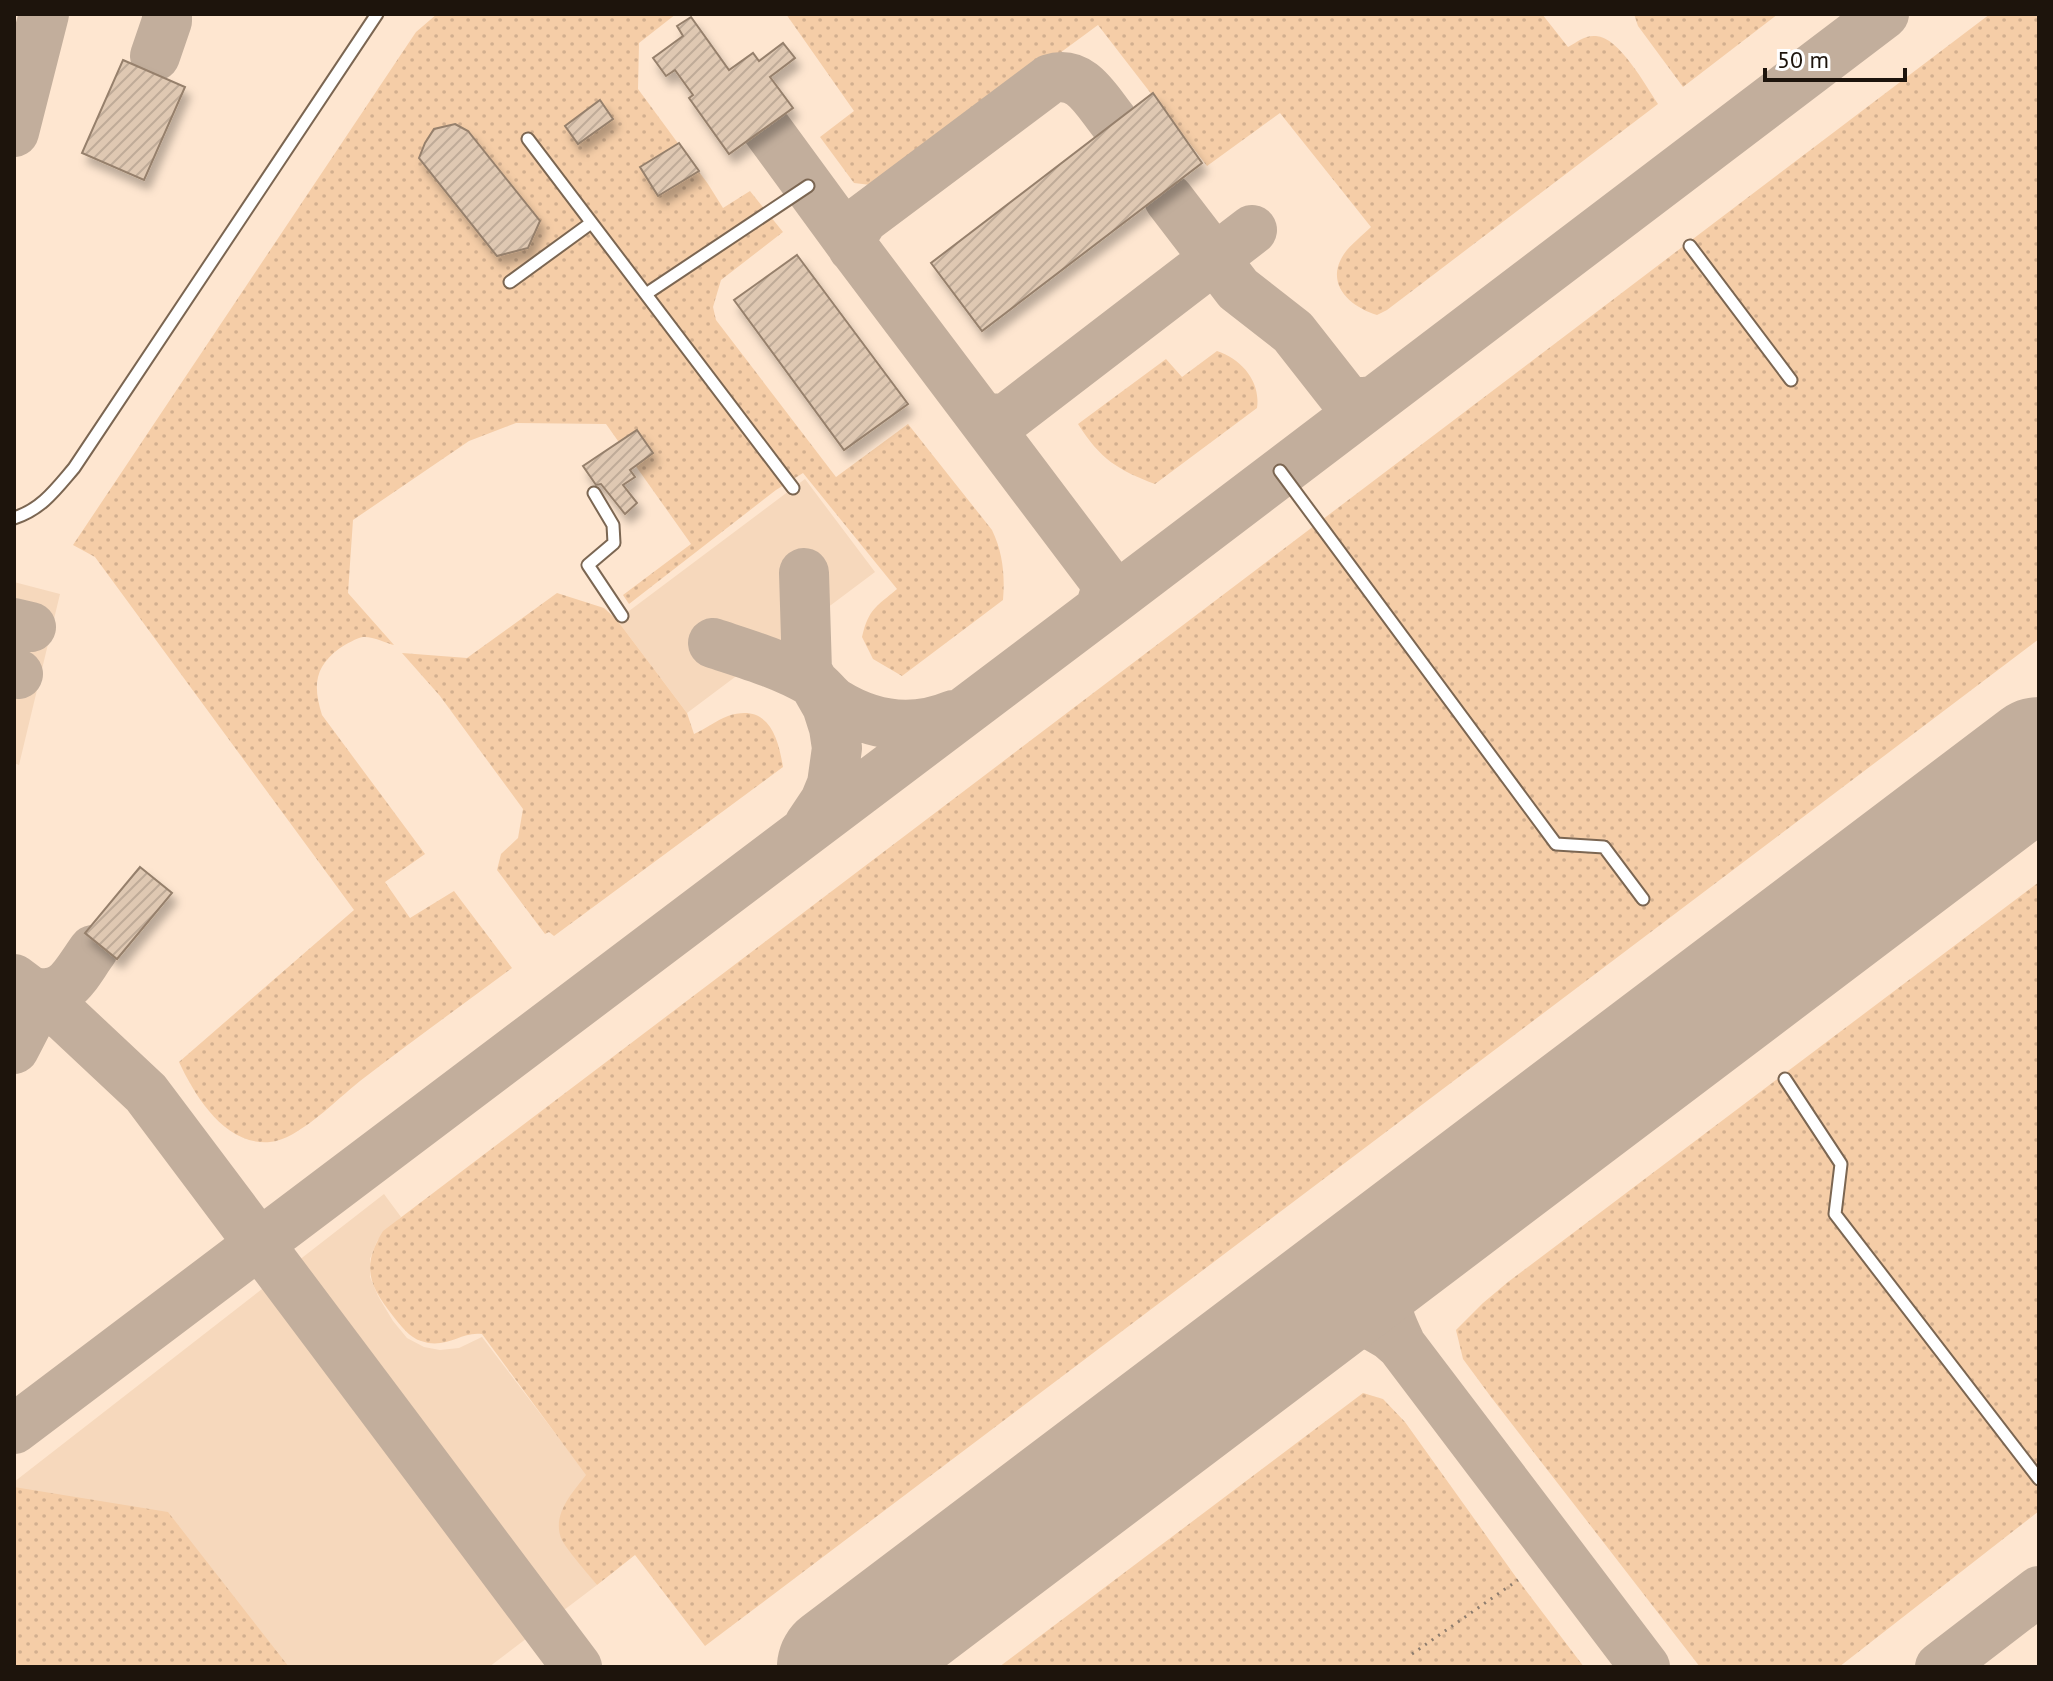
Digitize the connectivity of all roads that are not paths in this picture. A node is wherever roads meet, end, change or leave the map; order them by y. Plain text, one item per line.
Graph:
1 (377, 14) edge
2 (528, 139) dead end
3 (808, 186) dead end
4 (591, 223) junction
5 (1690, 246) dead end
6 (510, 282) dead end
7 (646, 294) junction
8 (1791, 380) dead end
9 (1280, 471) dead end
10 (793, 488) dead end
11 (594, 493) dead end
12 (14, 518) edge
13 (622, 616) dead end
14 (1643, 899) dead end
15 (1785, 1079) dead end
16 (2039, 1479) edge

1 - 12 lane
2 - 4 lane
3 - 7 lane
4 - 6 lane
4 - 7 lane
5 - 8 lane
7 - 10 lane
9 - 14 lane
11 - 13 lane
15 - 16 lane

